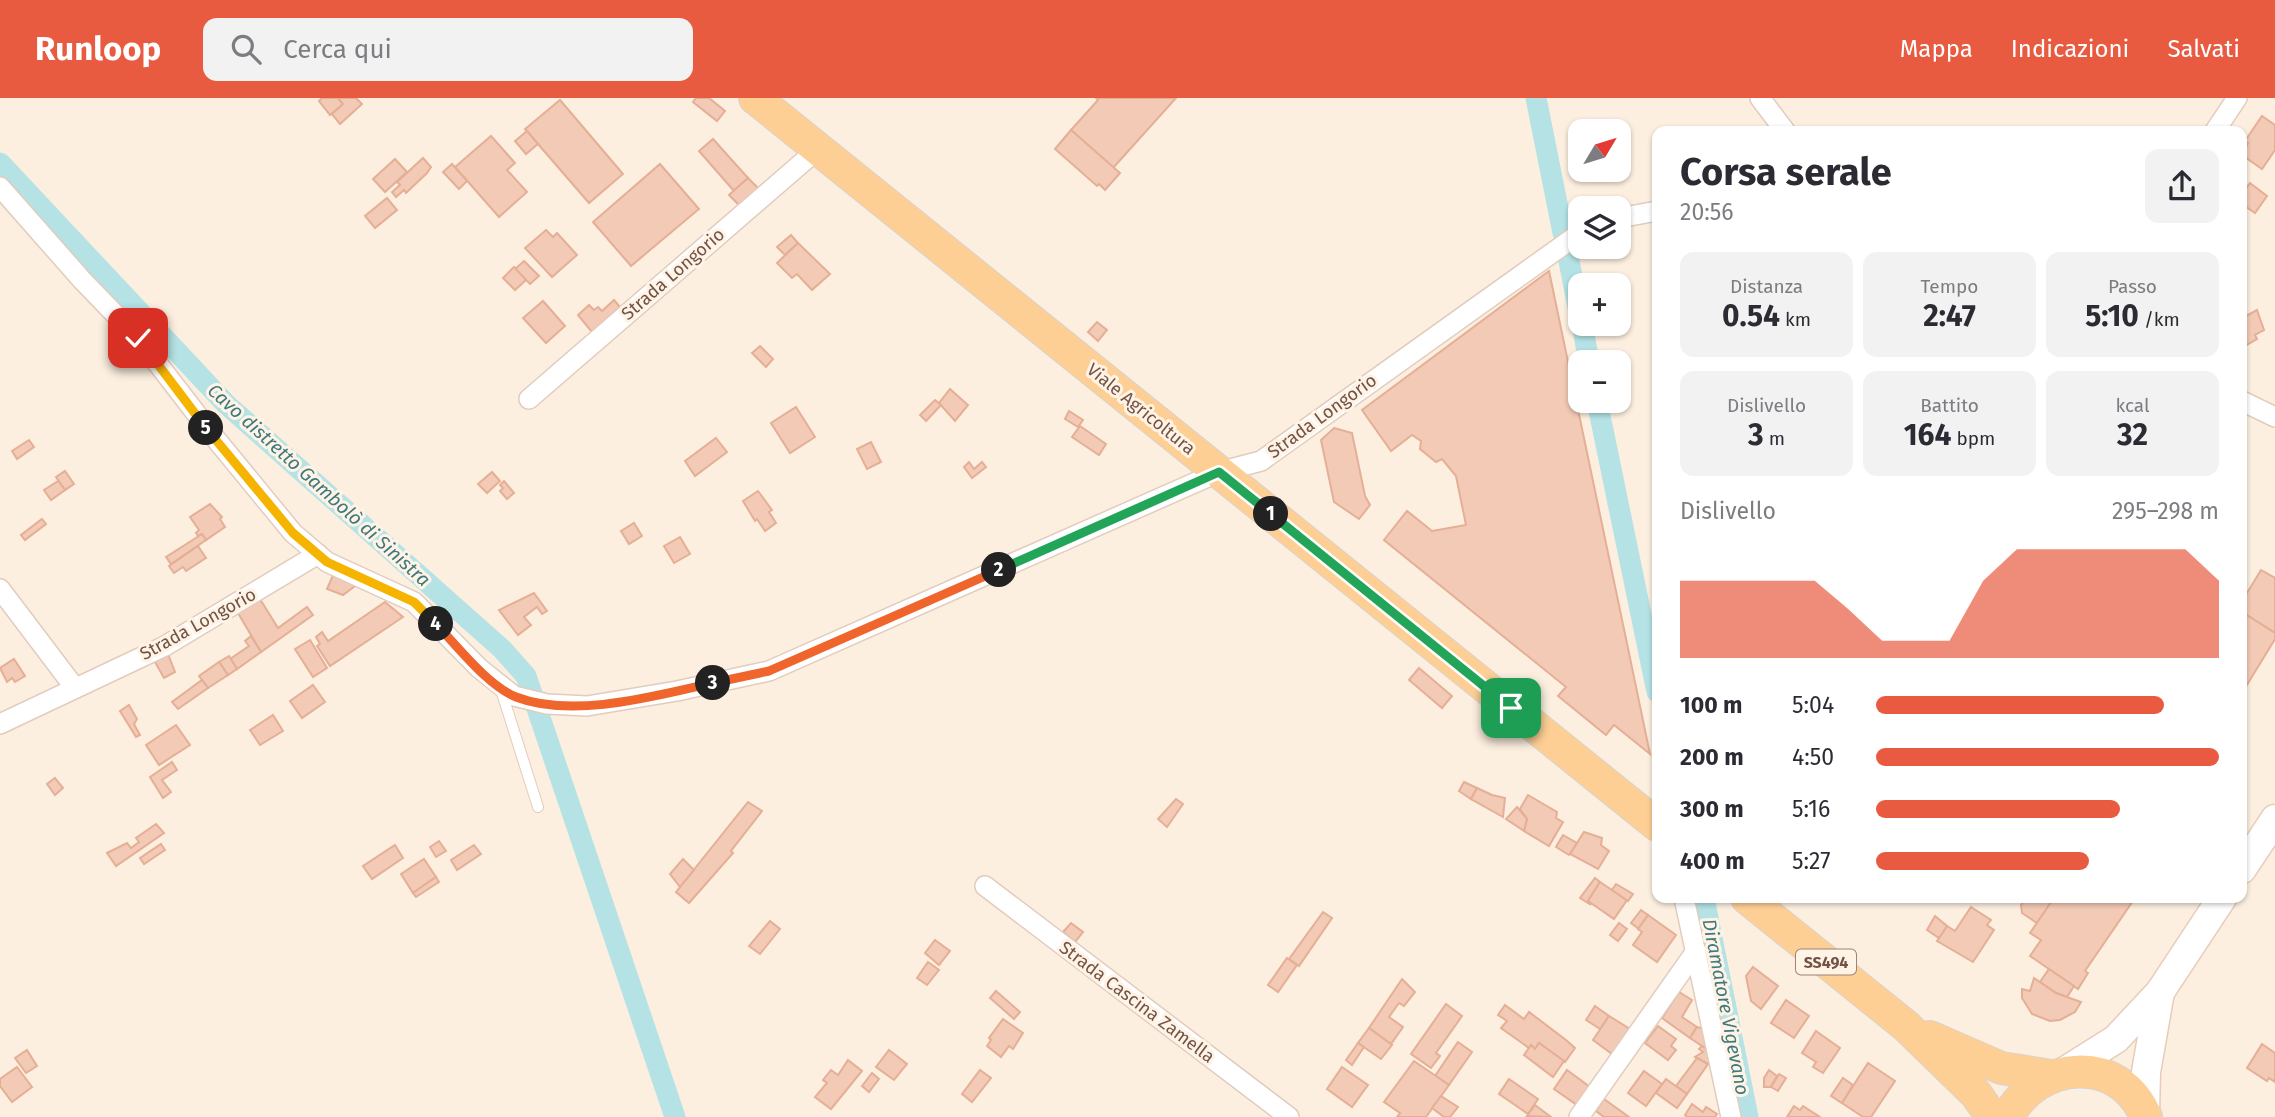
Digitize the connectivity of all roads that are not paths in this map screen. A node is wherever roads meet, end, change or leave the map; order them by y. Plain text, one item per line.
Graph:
1 (755, 98) edge
2 (1760, 98) edge
3 (2237, 98) edge
4 (1781, 126) edge
5 (2218, 126) edge
6 (818, 149) junction
7 (0, 187) edge
8 (1652, 212) edge
9 (1631, 216) edge
10 (1568, 242) edge
11 (529, 399) dead end
12 (2247, 403) edge
13 (2275, 417) edge
14 (1219, 472) junction
15 (318, 555) junction
16 (0, 589) edge
17 (500, 687) junction
18 (75, 688) junction
19 (0, 724) edge
20 (538, 807) dead end
21 (2275, 819) edge
22 (1652, 821) edge
23 (2247, 861) edge
24 (985, 886) dead end
25 (1685, 903) edge
26 (1753, 903) edge
27 (2219, 903) edge
28 (1696, 951) junction
29 (2160, 992) junction
30 (1906, 1026) junction
31 (2056, 1074) junction
32 (2145, 1115) edge
33 (1289, 1117) edge
34 (1579, 1117) edge
35 (1731, 1117) edge
36 (1992, 1117) edge
37 (2008, 1117) edge

1 - 6 main road, Viale Agricoltura
2 - 4 street
3 - 5 street
6 - 11 street, Strada Longorio
6 - 14 main road, Viale Agricoltura
7 - 15 street, Strada Longorio
8 - 9 street
10 - 14 street, Strada Longorio
12 - 13 street
14 - 17 street, Strada Longorio
14 - 22 main road, Viale Agricoltura
15 - 17 street, Strada Longorio
15 - 18 street, Strada Longorio
16 - 18 street
17 - 20 lane
18 - 19 street, Strada Longorio
21 - 23 main road
24 - 33 street, Strada Cascina Zamella
25 - 28 street
26 - 30 main road, SS494
27 - 29 main road
28 - 34 street
28 - 35 street
29 - 31 main road
29 - 32 main road
30 - 31 main road, SS494
30 - 36 main road, SS494
31 - 32 main road, SS494
31 - 37 main road

